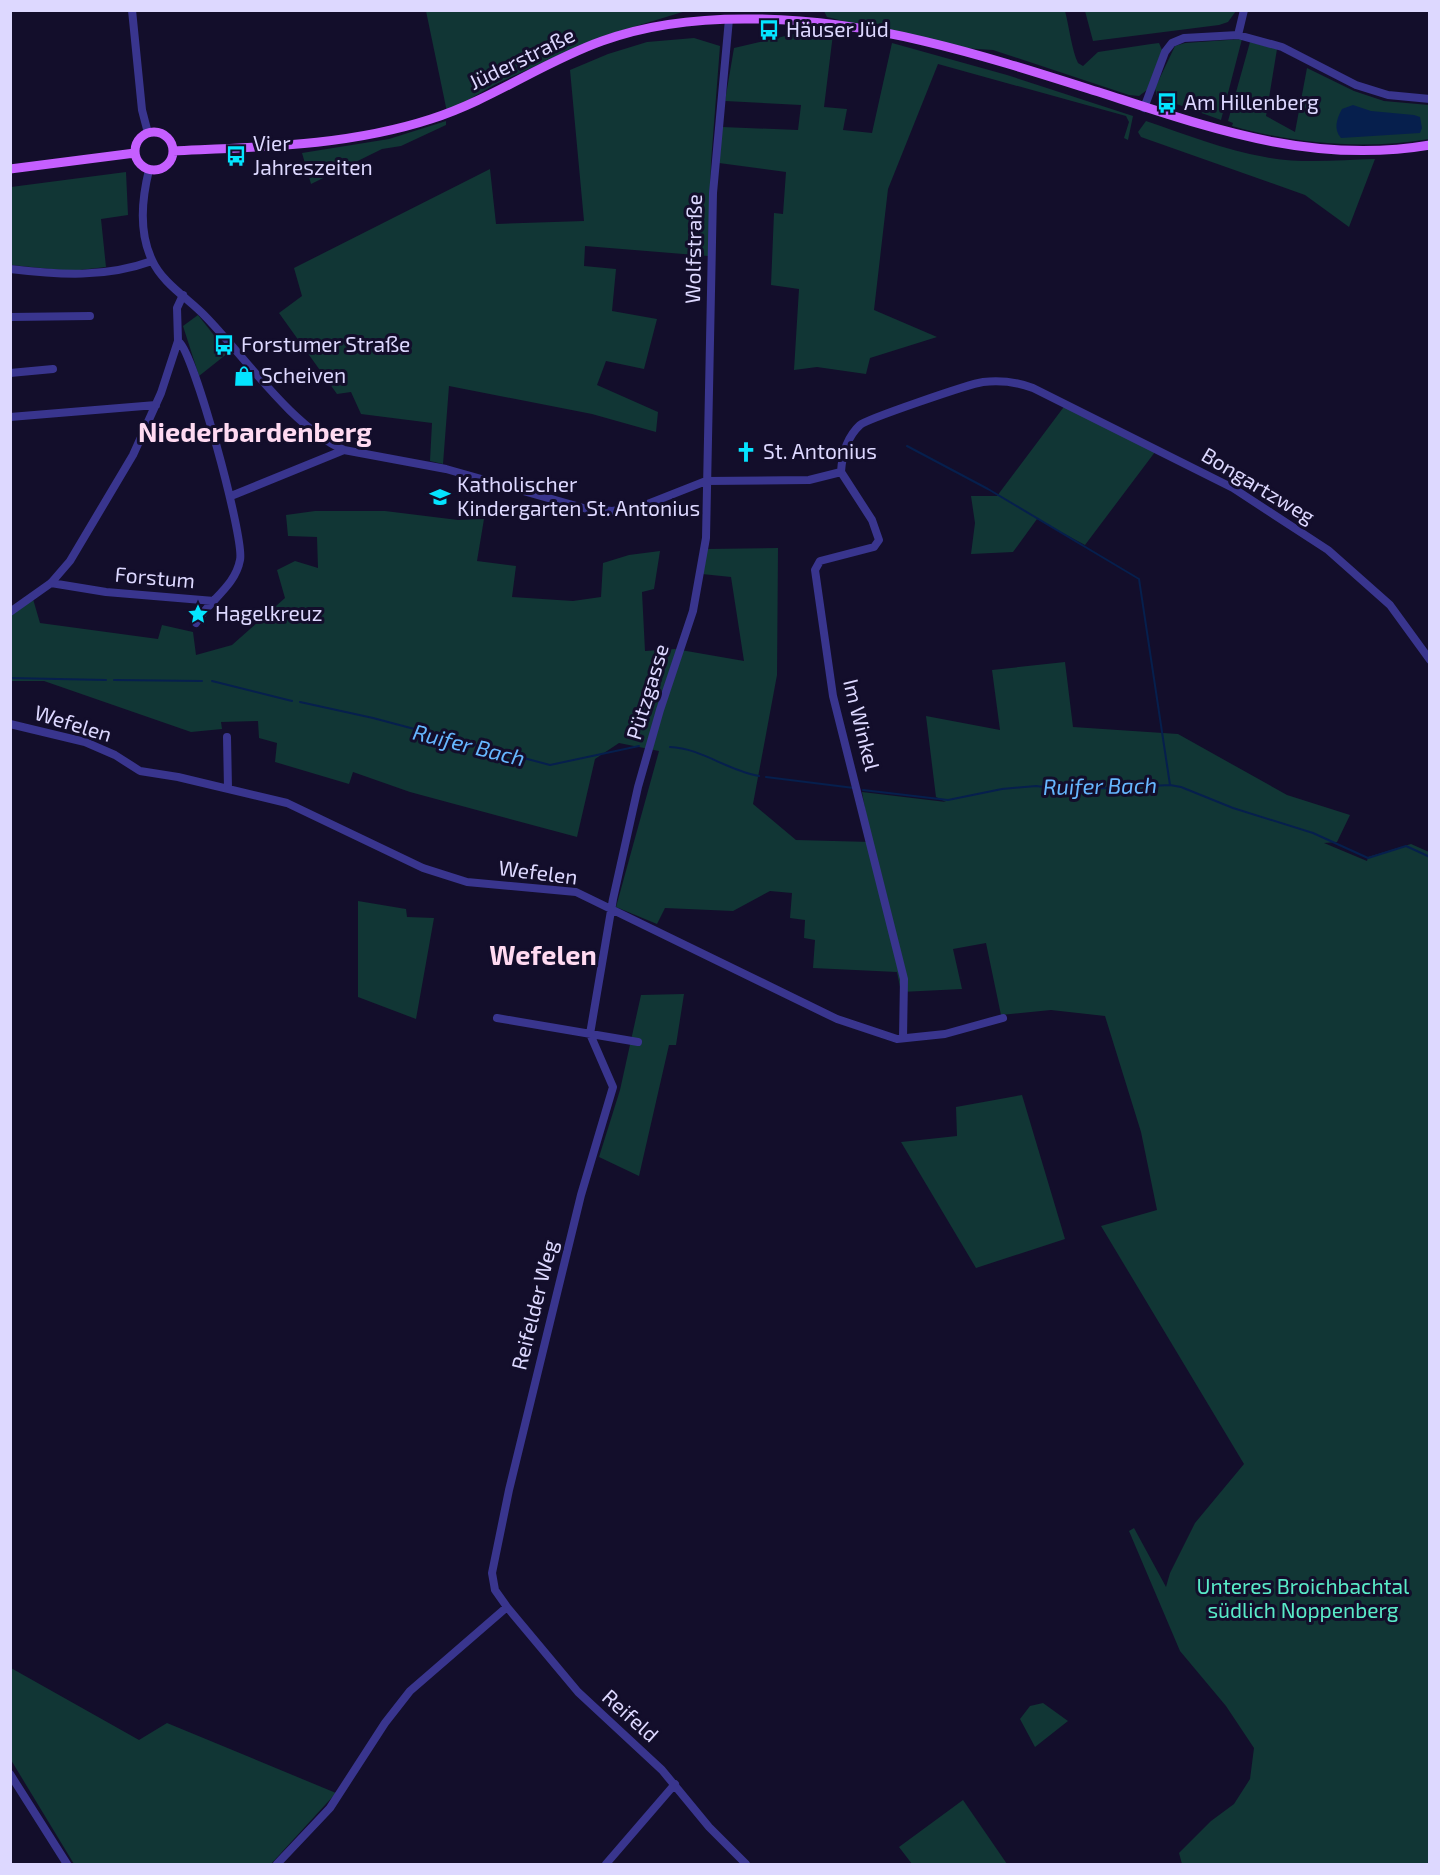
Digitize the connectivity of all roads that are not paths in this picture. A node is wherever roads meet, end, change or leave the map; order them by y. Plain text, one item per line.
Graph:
1 (132, 10) edge
2 (1244, 10) edge
3 (729, 19) junction
4 (1238, 35) junction
5 (1430, 99) edge
6 (1144, 108) junction
7 (148, 133) junction
8 (1430, 145) edge
9 (173, 151) junction
10 (135, 153) junction
11 (10, 169) edge
12 (149, 170) junction
13 (152, 261) junction
14 (10, 269) edge
15 (183, 295) junction
16 (90, 316) dead end
17 (10, 317) edge
18 (178, 341) junction
19 (53, 369) dead end
20 (10, 373) edge
21 (156, 405) junction
22 (10, 417) edge
23 (344, 450) junction
24 (841, 472) junction
25 (706, 481) junction
26 (231, 496) junction
27 (51, 583) junction
28 (214, 601) junction
29 (10, 612) edge
30 (196, 623) dead end
31 (1430, 660) edge
32 (10, 724) edge
33 (227, 737) dead end
34 (228, 788) junction
35 (612, 912) junction
36 (497, 1018) dead end
37 (1004, 1018) dead end
38 (591, 1034) junction
39 (903, 1038) junction
40 (638, 1042) dead end
41 (495, 1590) joint
42 (507, 1607) junction
43 (10, 1774) edge
44 (675, 1784) junction
45 (67, 1864) edge
46 (277, 1864) edge
47 (606, 1864) edge
48 (746, 1864) edge

1 - 7 street
2 - 4 street
3 - 6 main road, Jüderstraße
3 - 9 main road, Jüderstraße
3 - 25 street, Wolfstraße
4 - 5 street
4 - 6 street
6 - 8 main road, Jüderstraße
7 - 9 main road
7 - 10 main road
9 - 12 main road
10 - 11 main road
10 - 12 main road
12 - 13 street
13 - 14 street
13 - 15 street
15 - 18 street
15 - 23 street
16 - 17 street
18 - 21 street
18 - 26 street
19 - 20 street
21 - 22 street
21 - 27 street
23 - 25 street
23 - 26 street
24 - 25 street
24 - 31 street, Bongartzweg
24 - 39 street, Im Winkel
25 - 35 street, Pützgasse
26 - 28 street, Forstum
27 - 28 street, Forstum
27 - 29 street
28 - 30 street
32 - 34 street, Wefelen
33 - 34 street
34 - 35 street, Wefelen
35 - 38 street
35 - 39 street, Wefelen
36 - 38 street
37 - 39 street
38 - 40 street
38 - 41 street, Reifelder Weg
41 - 42 street, Reifeld
42 - 44 street, Reifeld
42 - 46 street
43 - 45 street
44 - 47 street
44 - 48 street, Reifeld

